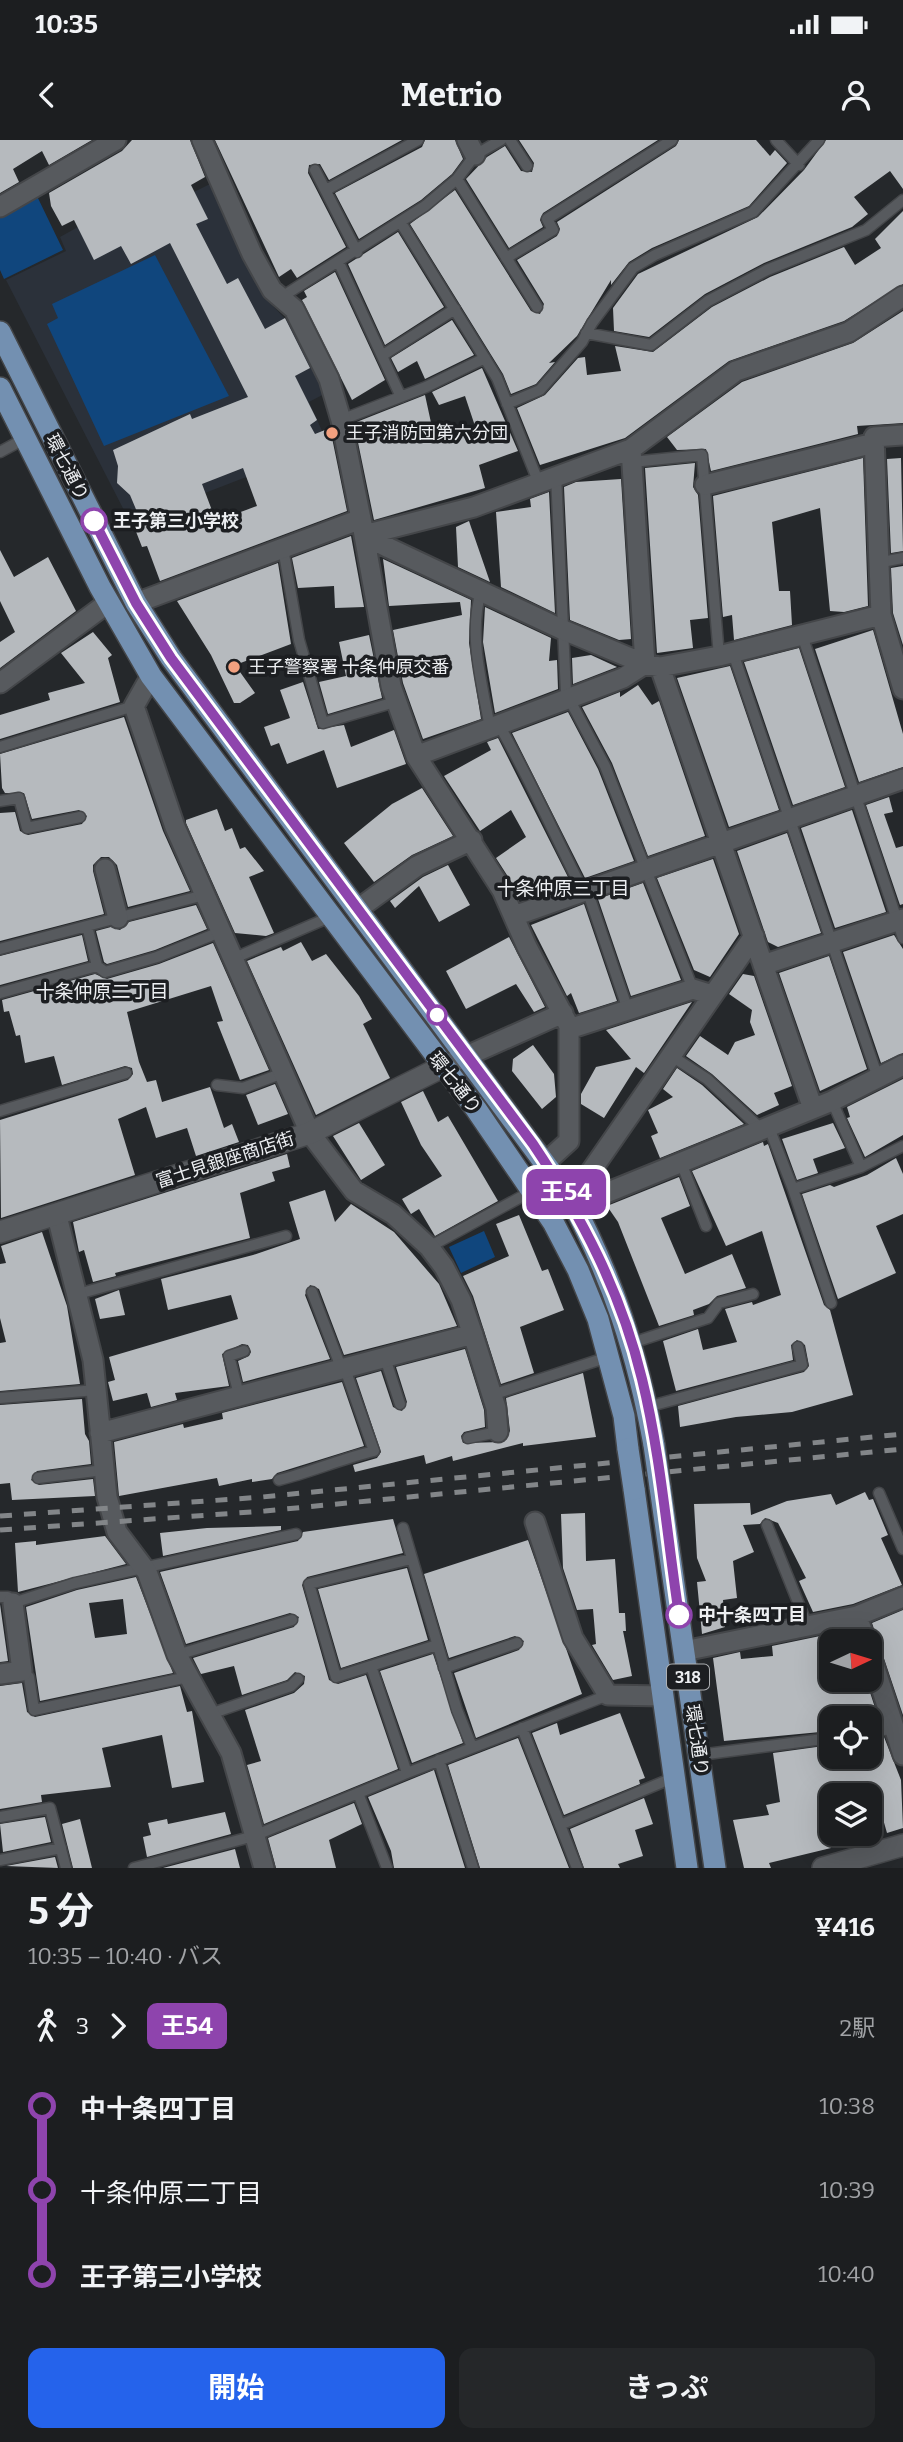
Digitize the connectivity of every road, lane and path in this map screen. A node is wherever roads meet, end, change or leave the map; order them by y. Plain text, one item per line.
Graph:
1 (116, 140) edge
2 (202, 140) edge
3 (418, 140) edge
4 (501, 140) edge
5 (510, 140) edge
6 (672, 140) edge
7 (776, 140) edge
8 (819, 140) edge
9 (471, 147) edge
10 (799, 165) junction
11 (527, 166) dead end
12 (315, 170) dead end
13 (457, 179) junction
14 (326, 190) junction
15 (903, 200) edge
16 (0, 207) edge
17 (401, 223) junction
18 (357, 251) junction
19 (506, 258) junction
20 (339, 263) junction
21 (903, 296) edge
22 (280, 298) junction
23 (537, 307) dead end
24 (455, 309) junction
25 (0, 332) edge
26 (586, 334) junction
27 (383, 355) junction
28 (485, 358) junction
29 (0, 388) edge
30 (401, 397) junction
31 (507, 404) junction
32 (341, 420) junction
33 (903, 435) edge
34 (24, 439) junction
35 (874, 443) junction
36 (0, 452) edge
37 (632, 455) junction
38 (547, 478) junction
39 (705, 485) junction
40 (363, 527) junction
41 (283, 548) junction
42 (903, 558) edge
43 (877, 564) junction
44 (482, 590) junction
45 (109, 602) junction
46 (136, 603) junction
47 (881, 615) junction
48 (561, 629) junction
49 (802, 635) junction
50 (726, 655) junction
51 (653, 666) junction
52 (151, 676) junction
53 (0, 684) edge
54 (903, 689) edge
55 (569, 698) junction
56 (395, 702) junction
57 (134, 706) junction
58 (495, 726) junction
59 (0, 747) edge
60 (416, 756) junction
61 (903, 779) edge
62 (856, 795) junction
63 (0, 801) edge
64 (80, 817) dead end
65 (788, 819) junction
66 (472, 840) junction
67 (721, 842) junction
68 (105, 869) dead end
69 (645, 870) junction
70 (585, 891) junction
71 (204, 895) junction
72 (358, 909) junction
73 (513, 916) junction
74 (330, 917) junction
75 (118, 918) junction
76 (87, 926) junction
77 (901, 926) edge
78 (220, 932) junction
79 (754, 936) junction
80 (833, 942) junction
81 (0, 949) edge
82 (232, 959) junction
83 (764, 965) junction
84 (97, 966) junction
85 (702, 992) junction
86 (0, 993) edge
87 (628, 1010) junction
88 (566, 1021) junction
89 (467, 1055) junction
90 (670, 1055) junction
91 (903, 1065) edge
92 (442, 1067) junction
93 (126, 1073) dead end
94 (283, 1073) junction
95 (878, 1078) junction
96 (217, 1085) dead end
97 (832, 1101) junction
98 (812, 1106) junction
99 (0, 1111) edge
100 (764, 1126) junction
101 (310, 1133) junction
102 (903, 1146) edge
103 (680, 1160) junction
104 (546, 1163) junction
105 (861, 1167) junction
106 (793, 1189) junction
107 (533, 1191) junction
108 (573, 1203) junction
109 (57, 1216) junction
110 (706, 1226) dead end
111 (0, 1232) edge
112 (286, 1236) dead end
113 (429, 1247) junction
114 (312, 1292) dead end
115 (78, 1294) junction
116 (753, 1294) dead end
117 (831, 1303) dead end
118 (473, 1334) junction
119 (632, 1343) junction
120 (798, 1347) dead end
121 (244, 1351) dead end
122 (609, 1357) junction
123 (385, 1358) junction
124 (344, 1370) junction
125 (96, 1390) junction
126 (239, 1395) junction
127 (492, 1395) junction
128 (0, 1398) edge
129 (400, 1404) dead end
130 (647, 1407) junction
131 (100, 1433) junction
132 (498, 1433) joint
133 (468, 1438) dead end
134 (104, 1470) junction
135 (38, 1478) dead end
136 (279, 1480) dead end
137 (879, 1493) dead end
138 (536, 1522) dead end
139 (766, 1525) dead end
140 (403, 1528) dead end
141 (296, 1534) dead end
142 (903, 1549) edge
143 (411, 1559) junction
144 (144, 1567) junction
145 (903, 1597) edge
146 (6, 1600) edge
147 (857, 1616) junction
148 (292, 1620) dead end
149 (808, 1628) junction
150 (862, 1629) edge
151 (517, 1643) dead end
152 (438, 1645) junction
153 (684, 1651) junction
154 (177, 1655) junction
155 (370, 1666) junction
156 (444, 1668) junction
157 (22, 1671) junction
158 (0, 1674) edge
159 (188, 1677) junction
160 (298, 1679) dead end
161 (882, 1684) edge
162 (607, 1695) junction
163 (663, 1696) junction
164 (210, 1714) junction
165 (522, 1728) junction
166 (899, 1728) edge
167 (819, 1740) edge
168 (472, 1747) junction
169 (699, 1755) junction
170 (903, 1755) edge
171 (439, 1760) junction
172 (407, 1773) junction
173 (674, 1777) junction
174 (358, 1793) junction
175 (0, 1816) edge
176 (560, 1825) junction
177 (254, 1836) junction
178 (903, 1845) edge
179 (61, 1848) junction
180 (0, 1860) edge
181 (875, 1861) edge
182 (66, 1868) edge
183 (134, 1868) edge
184 (264, 1868) edge
185 (387, 1868) edge
186 (473, 1868) edge
187 (577, 1868) edge
188 (687, 1868) edge
189 (715, 1868) edge
190 (823, 1868) edge

1 - 16 street
2 - 22 street
3 - 14 lane
4 - 9 lane
5 - 11 lane
6 - 19 lane
7 - 10 lane
8 - 10 lane
9 - 13 lane
10 - 26 lane
12 - 14 lane
13 - 17 lane
13 - 19 lane
14 - 18 lane
15 - 26 lane
17 - 18 lane
17 - 24 lane
18 - 20 lane
19 - 23 lane
20 - 22 lane
20 - 27 lane
21 - 37 street
22 - 32 street
24 - 27 lane
24 - 28 lane
25 - 46 main road, 環七通り / 318
26 - 31 lane
27 - 30 lane
28 - 30 lane
28 - 31 lane
29 - 34 main road, 環七通り / 318
30 - 32 lane
31 - 38 lane
32 - 40 street
33 - 35 street
34 - 36 lane
34 - 45 main road, 環七通り / 318
35 - 39 street
35 - 43 street
37 - 38 street
37 - 39 lane
37 - 51 street
38 - 40 street
38 - 48 lane
39 - 50 lane
40 - 41 street
40 - 44 street
40 - 56 street
41 - 46 street
41 - 56 lane
42 - 43 lane
43 - 47 street
44 - 48 street
44 - 58 lane
45 - 52 main road, 環七通り / 318
45 - 53 street
46 - 72 main road, 環七通り / 318
47 - 49 street
47 - 54 street
48 - 51 street
48 - 55 lane
49 - 50 street
49 - 62 lane
50 - 51 street
50 - 65 lane
51 - 55 street
51 - 67 street
52 - 57 street
52 - 74 main road, 環七通り / 318
55 - 58 street
55 - 69 lane
56 - 60 street
57 - 59 lane
57 - 71 street
58 - 60 street
58 - 70 lane
60 - 66 street
61 - 62 street
62 - 65 street
62 - 77 lane
63 - 64 lane
65 - 67 street
65 - 80 lane
66 - 72 street
66 - 73 street
67 - 69 street
67 - 79 street
68 - 75 street
69 - 70 street
69 - 85 lane
70 - 73 street
70 - 87 lane
71 - 75 lane
71 - 78 street
72 - 89 main road, 環七通り / 318
73 - 88 street
74 - 82 lane
74 - 92 main road, 環七通り / 318
75 - 76 lane
76 - 81 lane
76 - 84 lane
77 - 80 street
78 - 82 street
78 - 84 lane
79 - 83 street
79 - 85 street
80 - 83 street
80 - 95 lane
82 - 94 street
83 - 98 street
84 - 86 lane
85 - 87 street
85 - 90 street
87 - 88 street
88 - 89 street
88 - 104 street
89 - 92 street
89 - 104 main road, 環七通り / 318
90 - 100 lane
90 - 108 street
91 - 95 street
92 - 101 street, 富士見銀座商店街
92 - 107 main road, 環七通り / 318
93 - 99 lane
94 - 96 lane
94 - 101 street
95 - 97 street
97 - 98 street
97 - 105 lane
98 - 100 street
100 - 103 street
100 - 106 lane
101 - 109 street, 富士見銀座商店街
101 - 113 street
102 - 105 lane
103 - 108 street
103 - 110 lane
104 - 108 main road, 環七通り / 318
105 - 106 lane
106 - 117 lane
107 - 113 lane
107 - 122 main road, 環七通り / 318
108 - 119 main road, 環七通り / 318
109 - 111 street, 富士見銀座商店街
109 - 115 street
112 - 115 lane
113 - 118 street
114 - 124 lane
115 - 125 street
116 - 119 lane
118 - 123 street
118 - 127 street
119 - 130 main road, 環七通り / 318
120 - 130 lane
121 - 126 lane
122 - 127 lane
122 - 163 main road, 環七通り / 318, bridge
123 - 124 street
123 - 129 lane
124 - 126 street
124 - 136 lane
125 - 128 lane
125 - 131 street
126 - 131 street
127 - 132 street
130 - 153 main road, 環七通り / 318, bridge
131 - 134 street
132 - 133 lane
134 - 135 lane
134 - 144 street
137 - 142 lane
138 - 162 street
139 - 149 lane
140 - 143 lane
141 - 144 lane
143 - 152 lane
143 - 155 lane
144 - 146 lane
144 - 154 street
145 - 147 street
146 - 157 street
147 - 149 street
147 - 150 street
148 - 154 lane
149 - 153 street
151 - 156 lane
152 - 155 lane
152 - 156 lane
153 - 169 main road, 環七通り / 318
154 - 159 street
155 - 172 lane
156 - 168 lane
157 - 158 street
157 - 159 lane
159 - 164 street
160 - 164 lane
161 - 166 street
162 - 163 street
162 - 165 lane
163 - 173 main road, 環七通り / 318
164 - 177 street
165 - 168 lane
165 - 176 lane
166 - 170 street
167 - 169 lane
168 - 171 lane
169 - 189 main road, 環七通り / 318
171 - 172 lane
171 - 186 lane
172 - 174 lane
173 - 176 lane
173 - 188 main road, 環七通り / 318
174 - 177 lane
174 - 185 lane
175 - 179 lane
176 - 187 lane
177 - 183 lane
177 - 184 street
178 - 181 street
179 - 180 lane
179 - 182 lane
181 - 190 street

